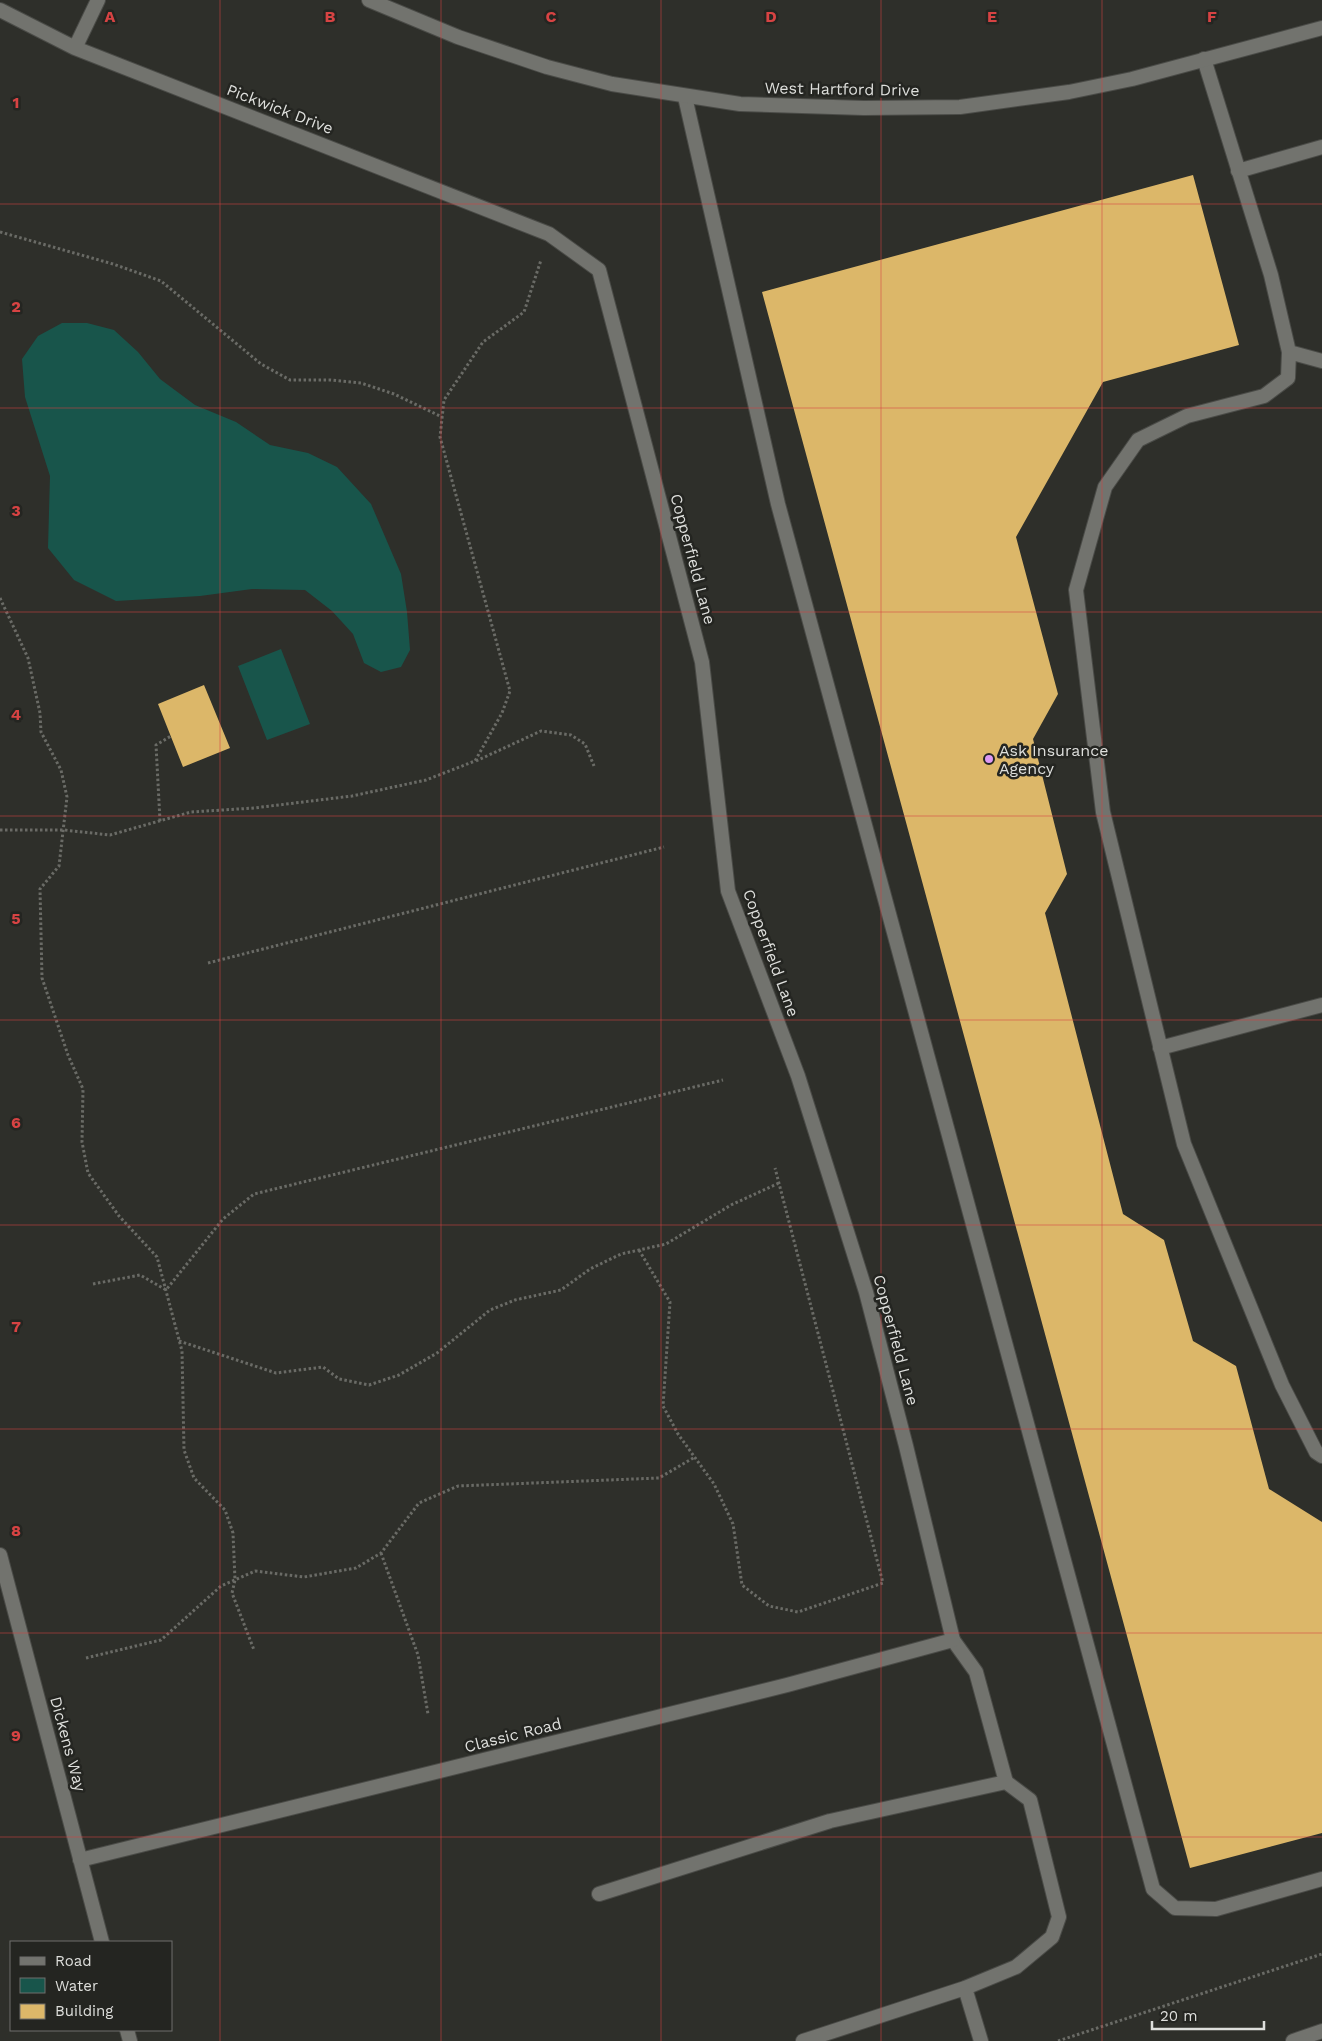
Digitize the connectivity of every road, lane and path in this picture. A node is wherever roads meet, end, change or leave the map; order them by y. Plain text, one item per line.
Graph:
1 (98, 0) edge
2 (369, 0) edge
3 (0, 10) edge
4 (1322, 28) edge
5 (75, 48) junction
6 (1204, 59) junction
7 (685, 97) junction
8 (1322, 147) edge
9 (1238, 171) junction
10 (0, 232) edge
11 (550, 234) junction
12 (1289, 352) junction
13 (1322, 361) edge
14 (442, 417) junction
15 (0, 598) edge
16 (171, 736) dead end
17 (476, 761) junction
18 (594, 766) dead end
19 (160, 821) junction
20 (0, 830) edge
21 (64, 830) junction
22 (664, 847) dead end
23 (208, 963) dead end
24 (1322, 1006) edge
25 (1160, 1048) junction
26 (723, 1080) dead end
27 (775, 1168) dead end
28 (779, 1184) junction
29 (639, 1250) junction
30 (93, 1284) dead end
31 (166, 1290) junction
32 (179, 1341) junction
33 (1322, 1456) edge
34 (695, 1457) junction
35 (381, 1553) junction
36 (0, 1555) edge
37 (235, 1580) junction
38 (953, 1640) junction
39 (254, 1650) dead end
40 (86, 1658) dead end
41 (428, 1714) dead end
42 (1006, 1782) junction
43 (80, 1860) junction
44 (1322, 1879) edge
45 (599, 1894) dead end
46 (102, 1941) edge
47 (1322, 1954) edge
48 (965, 1988) junction
49 (1322, 2032) edge
50 (803, 2041) edge
51 (981, 2041) edge
52 (1058, 2041) edge
53 (1293, 2041) edge

1 - 5 street
2 - 7 street, West Hartford Drive
3 - 5 street, Pickwick Drive
4 - 6 street, West Hartford Drive
5 - 11 street, Pickwick Drive
6 - 7 street, West Hartford Drive
6 - 9 street
7 - 44 street
8 - 9 street
9 - 12 street
10 - 14 path
11 - 14 path
11 - 38 street, Copperfield Lane
12 - 13 street
12 - 25 street
14 - 17 path
15 - 21 path
16 - 19 path
17 - 18 path
17 - 19 path
19 - 21 path
20 - 21 path
21 - 31 path
22 - 23 path
24 - 25 street
25 - 33 street
26 - 31 path
27 - 28 path
28 - 29 path
28 - 34 path
29 - 32 path
29 - 34 path
30 - 31 path
31 - 32 path
32 - 37 path
34 - 35 path
35 - 37 path
35 - 41 path
36 - 43 street, Dickens Way
37 - 39 path
37 - 40 path
38 - 42 street
38 - 43 street, Classic Road
42 - 45 street
42 - 48 street
43 - 46 street, Dickens Way
47 - 52 path
48 - 50 street
48 - 51 street
49 - 53 street

